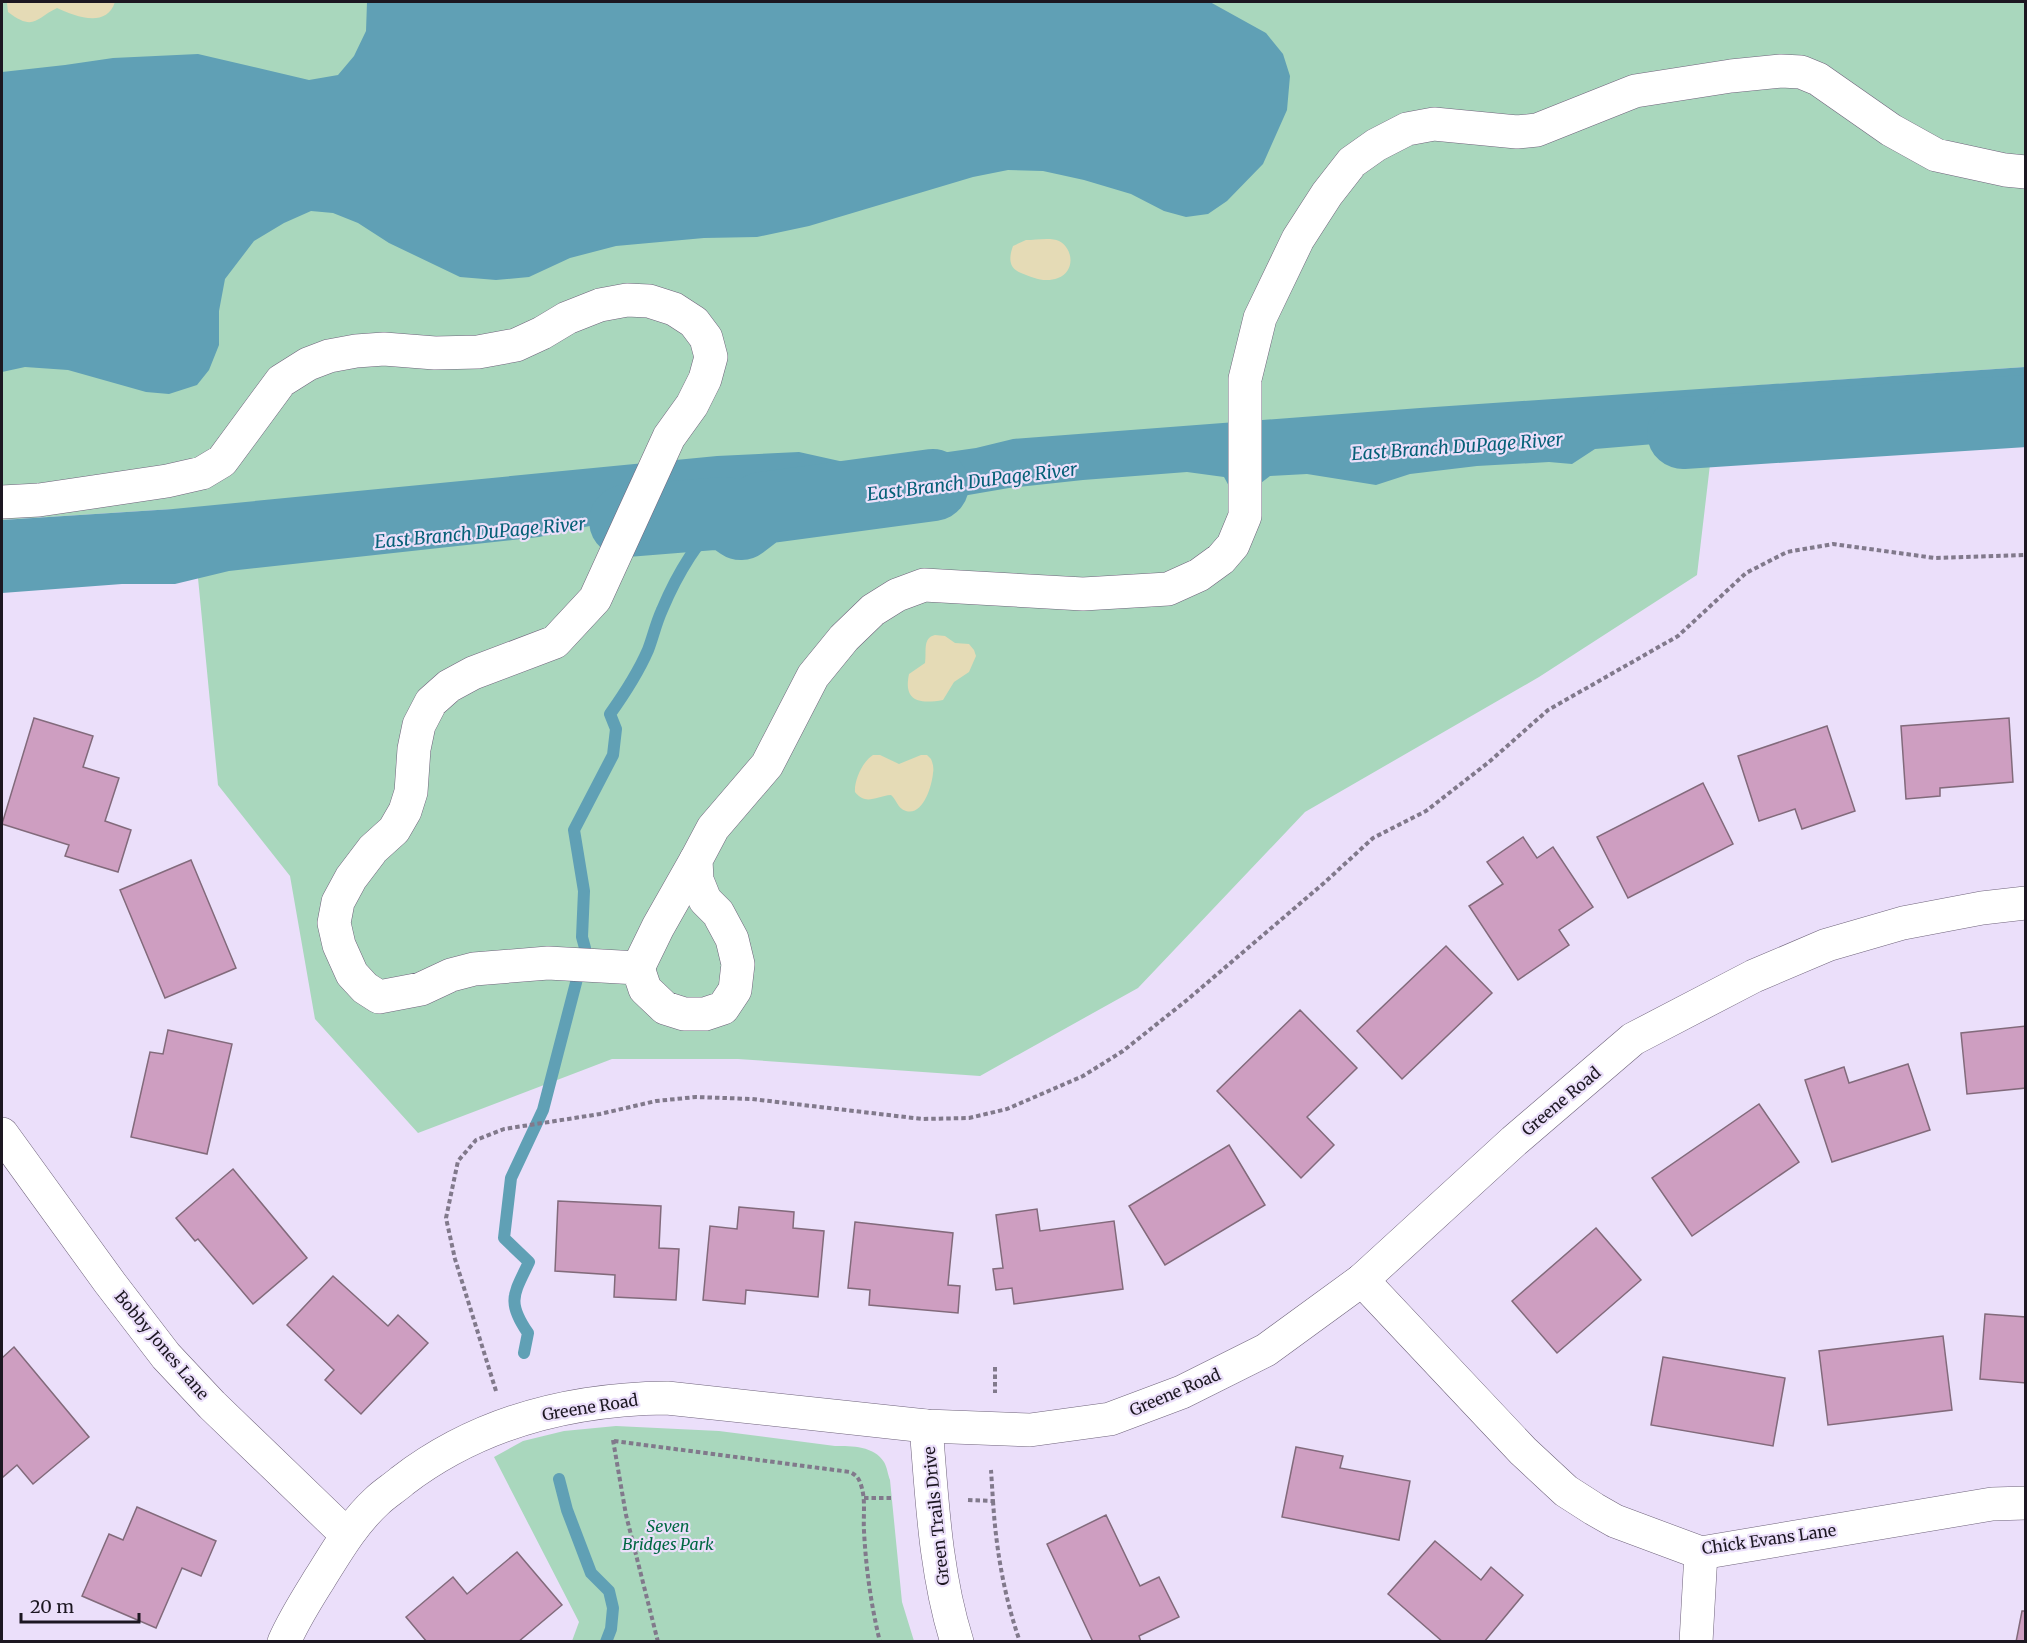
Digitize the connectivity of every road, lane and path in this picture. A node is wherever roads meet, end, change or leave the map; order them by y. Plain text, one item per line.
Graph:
1 (2025, 172) edge
2 (2, 501) edge
3 (2025, 555) edge
4 (696, 860) junction
5 (2025, 903) edge
6 (622, 967) junction
7 (2, 1134) edge
8 (1362, 1280) junction
9 (995, 1367) dead end
10 (496, 1393) dead end
11 (995, 1400) dead end
12 (926, 1426) junction
13 (611, 1435) dead end
14 (614, 1442) junction
15 (991, 1470) dead end
16 (864, 1498) junction
17 (892, 1498) dead end
18 (964, 1500) dead end
19 (993, 1501) junction
20 (2025, 1503) edge
21 (347, 1535) junction
22 (1701, 1553) junction
23 (284, 1641) edge
24 (657, 1641) edge
25 (880, 1641) edge
26 (957, 1641) edge
27 (1020, 1641) edge
28 (1696, 1641) edge

1 - 4 street
2 - 6 street
3 - 10 path
4 - 6 street
4 - 6 street
5 - 8 street, Greene Road
7 - 21 street, Bobby Jones Lane
8 - 12 street, Greene Road
8 - 22 street, Chick Evans Lane
9 - 11 path
12 - 21 street, Greene Road
12 - 26 street, Green Trails Drive
13 - 14 path
14 - 16 path
14 - 24 path
15 - 19 path
16 - 17 path
16 - 25 path
18 - 19 path
19 - 27 path
20 - 22 street, Chick Evans Lane
21 - 23 street, Greene Road
22 - 28 street

